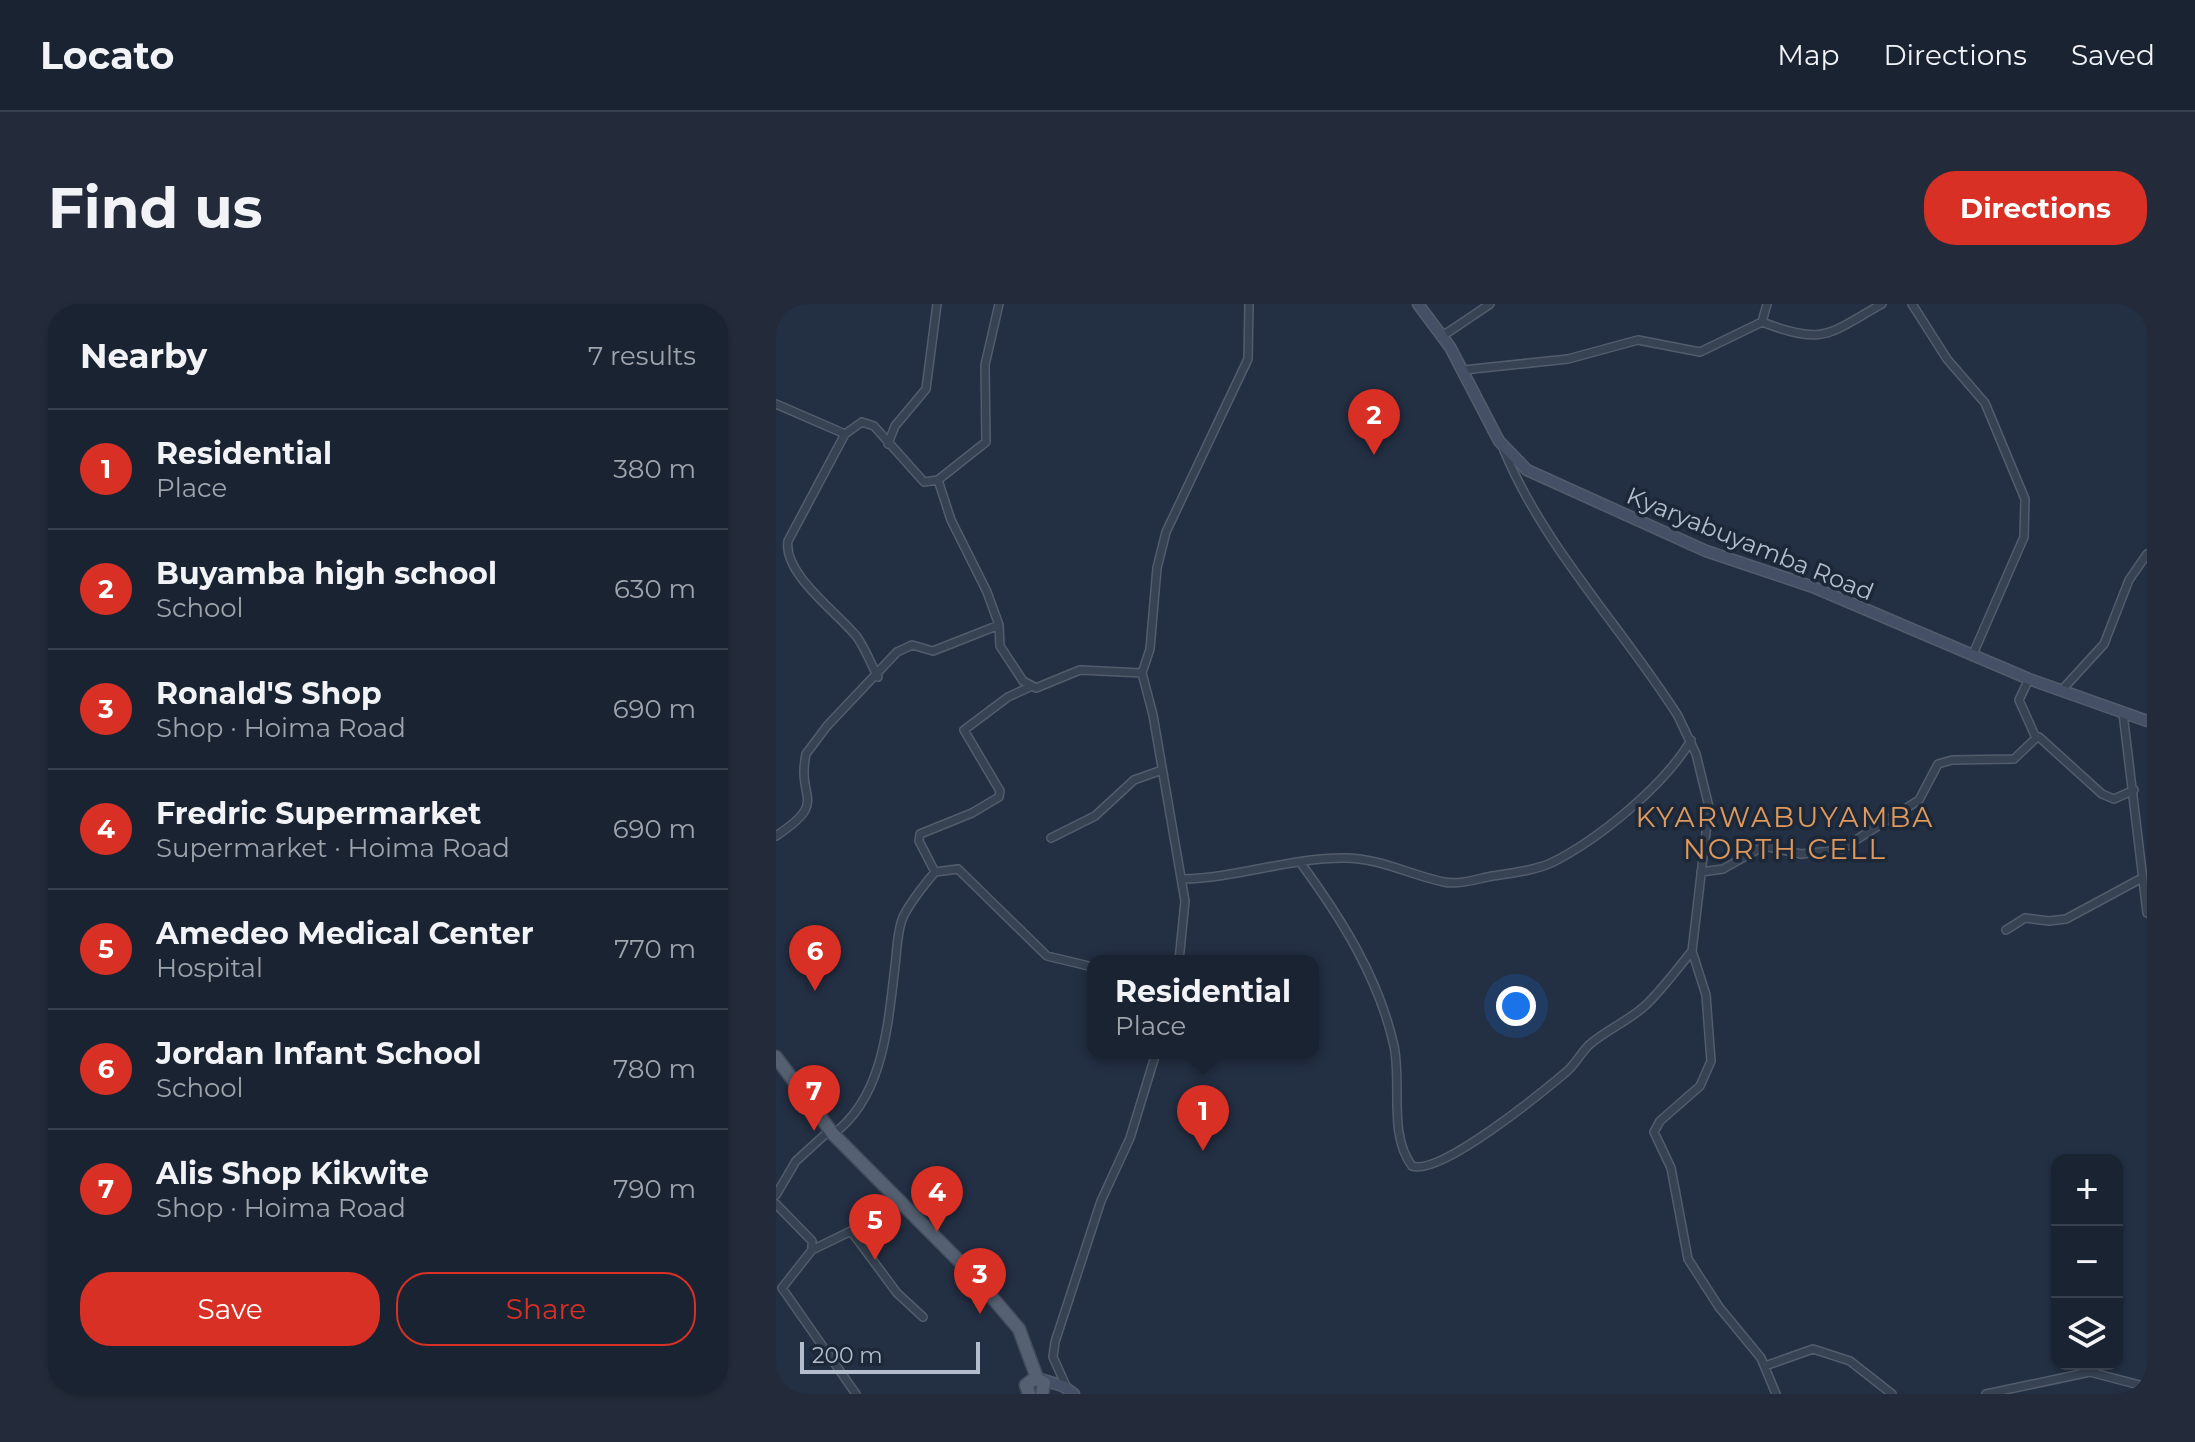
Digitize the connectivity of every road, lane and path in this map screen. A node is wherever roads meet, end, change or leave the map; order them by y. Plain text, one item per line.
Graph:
1 (937, 304) edge
2 (999, 304) edge
3 (1249, 304) edge
4 (1418, 304) edge
5 (1490, 304) edge
6 (1767, 304) edge
7 (1882, 304) edge
8 (1912, 304) edge
9 (1762, 322) junction
10 (1441, 337) junction
11 (1463, 370) junction
12 (776, 404) edge
13 (845, 434) junction
14 (1499, 441) junction
15 (888, 444) junction
16 (938, 480) junction
17 (2147, 554) edge
18 (999, 625) junction
19 (1973, 654) junction
20 (1142, 673) junction
21 (878, 677) junction
22 (2029, 679) junction
23 (1030, 687) junction
24 (2061, 691) junction
25 (2123, 713) junction
26 (2147, 721) edge
27 (2036, 738) junction
28 (1691, 740) junction
29 (1162, 770) junction
30 (2134, 790) junction
31 (776, 836) edge
32 (1051, 838) dead end
33 (1300, 862) junction
34 (935, 872) junction
35 (1701, 872) junction
36 (2142, 878) junction
37 (1182, 879) junction
38 (2146, 901) edge
39 (2147, 913) edge
40 (2006, 930) dead end
41 (1692, 951) junction
42 (1180, 955) edge
43 (1087, 966) edge
44 (776, 1057) edge
45 (1154, 1059) edge
46 (831, 1132) junction
47 (776, 1195) edge
48 (894, 1198) junction
49 (776, 1204) edge
50 (851, 1231) junction
51 (812, 1250) junction
52 (923, 1317) dead end
53 (1765, 1366) junction
54 (1038, 1385) edge
55 (2147, 1387) edge
56 (1069, 1390) edge
57 (856, 1394) edge
58 (1029, 1394) edge
59 (1776, 1394) edge
60 (1892, 1394) edge
61 (1986, 1394) edge

1 - 15 street
2 - 16 street
3 - 20 street
4 - 10 street, Kyaryabuyamba Road
5 - 10 street
6 - 9 street
7 - 9 street
8 - 19 street
9 - 11 street
10 - 11 street, Kyaryabuyamba Road
11 - 14 street, Kyaryabuyamba Road
12 - 13 street
13 - 15 street
13 - 21 street
14 - 19 street, Kyaryabuyamba Road
14 - 28 street
15 - 16 street
16 - 18 street
17 - 24 street
18 - 21 street
18 - 23 street
19 - 22 street, Kyaryabuyamba Road
20 - 23 street
20 - 29 street
21 - 31 street
22 - 24 street, Kyaryabuyamba Road
22 - 27 street
23 - 34 street
24 - 25 street, Kyaryabuyamba Road
25 - 26 street, Kyaryabuyamba Road
25 - 30 street
27 - 30 street
27 - 35 street
28 - 33 street
28 - 35 street
29 - 32 street
29 - 37 street
30 - 36 street
33 - 37 street
33 - 41 street
34 - 43 street
34 - 46 street
35 - 41 street
36 - 38 street
36 - 40 street
37 - 42 street
38 - 39 street
41 - 53 street
44 - 46 main road
45 - 56 street
46 - 47 street
46 - 48 main road
48 - 50 street
48 - 54 main road
49 - 51 street
50 - 51 street
50 - 52 street
51 - 57 street
53 - 59 street
53 - 60 street
54 - 56 street
54 - 58 main road
55 - 61 street

